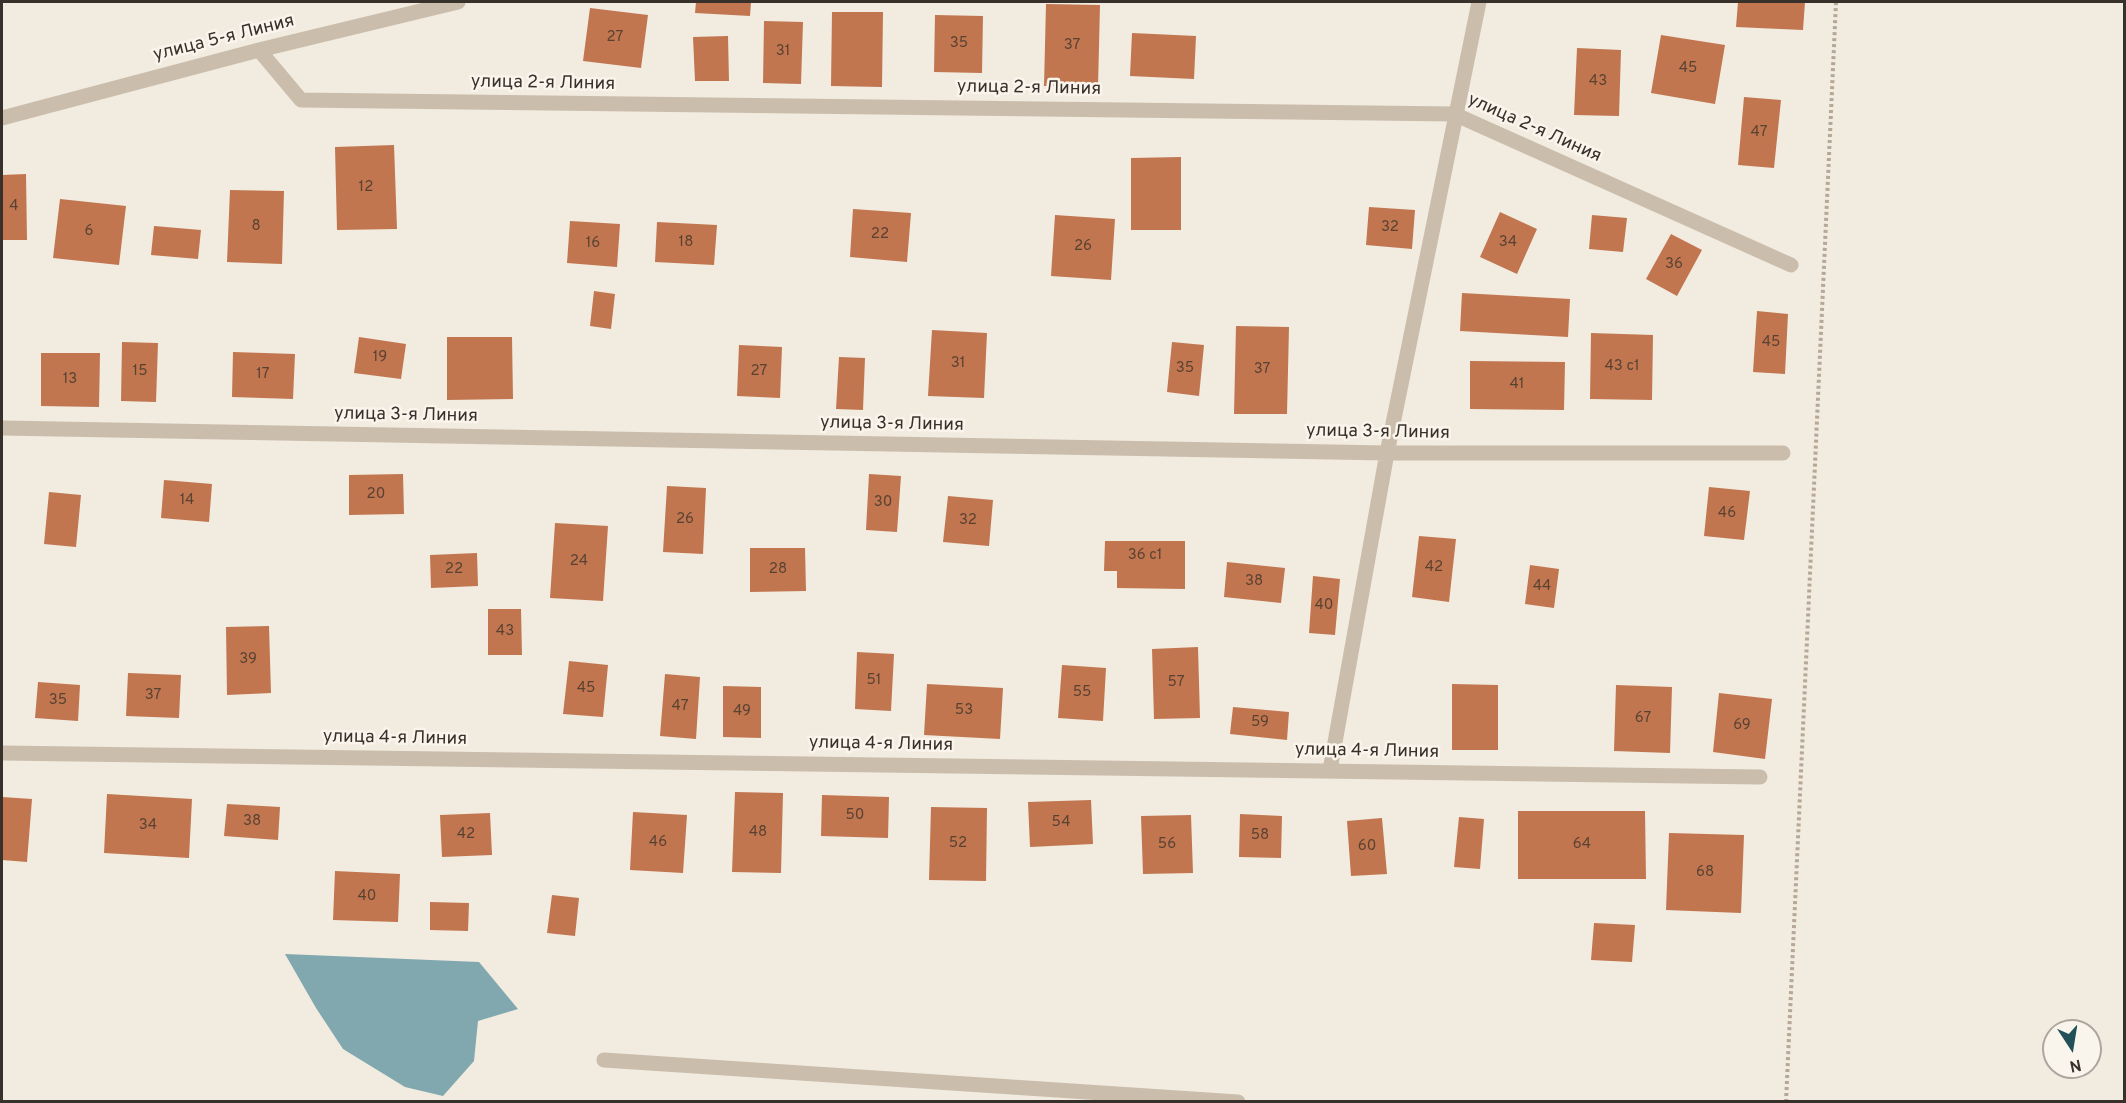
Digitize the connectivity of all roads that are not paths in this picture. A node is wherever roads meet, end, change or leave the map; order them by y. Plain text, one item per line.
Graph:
1 (458, 2) edge
2 (1479, 2) edge
3 (259, 50) junction
4 (1454, 114) junction
5 (2, 118) edge
6 (1791, 265) dead end
7 (2, 428) edge
8 (1387, 453) junction
9 (1783, 453) dead end
10 (2, 753) edge
11 (1330, 770) junction
12 (1761, 777) dead end
13 (604, 1060) dead end
14 (1238, 1101) edge

1 - 3 street, улица 5-я Линия
2 - 4 street
3 - 4 street, улица 2-я Линия
3 - 5 street, улица 5-я Линия
4 - 6 street, улица 2-я Линия
4 - 8 street
7 - 8 street, улица 3-я Линия
8 - 9 street, улица 3-я Линия
8 - 11 street
10 - 11 street, улица 4-я Линия
11 - 12 street, улица 4-я Линия
13 - 14 street

